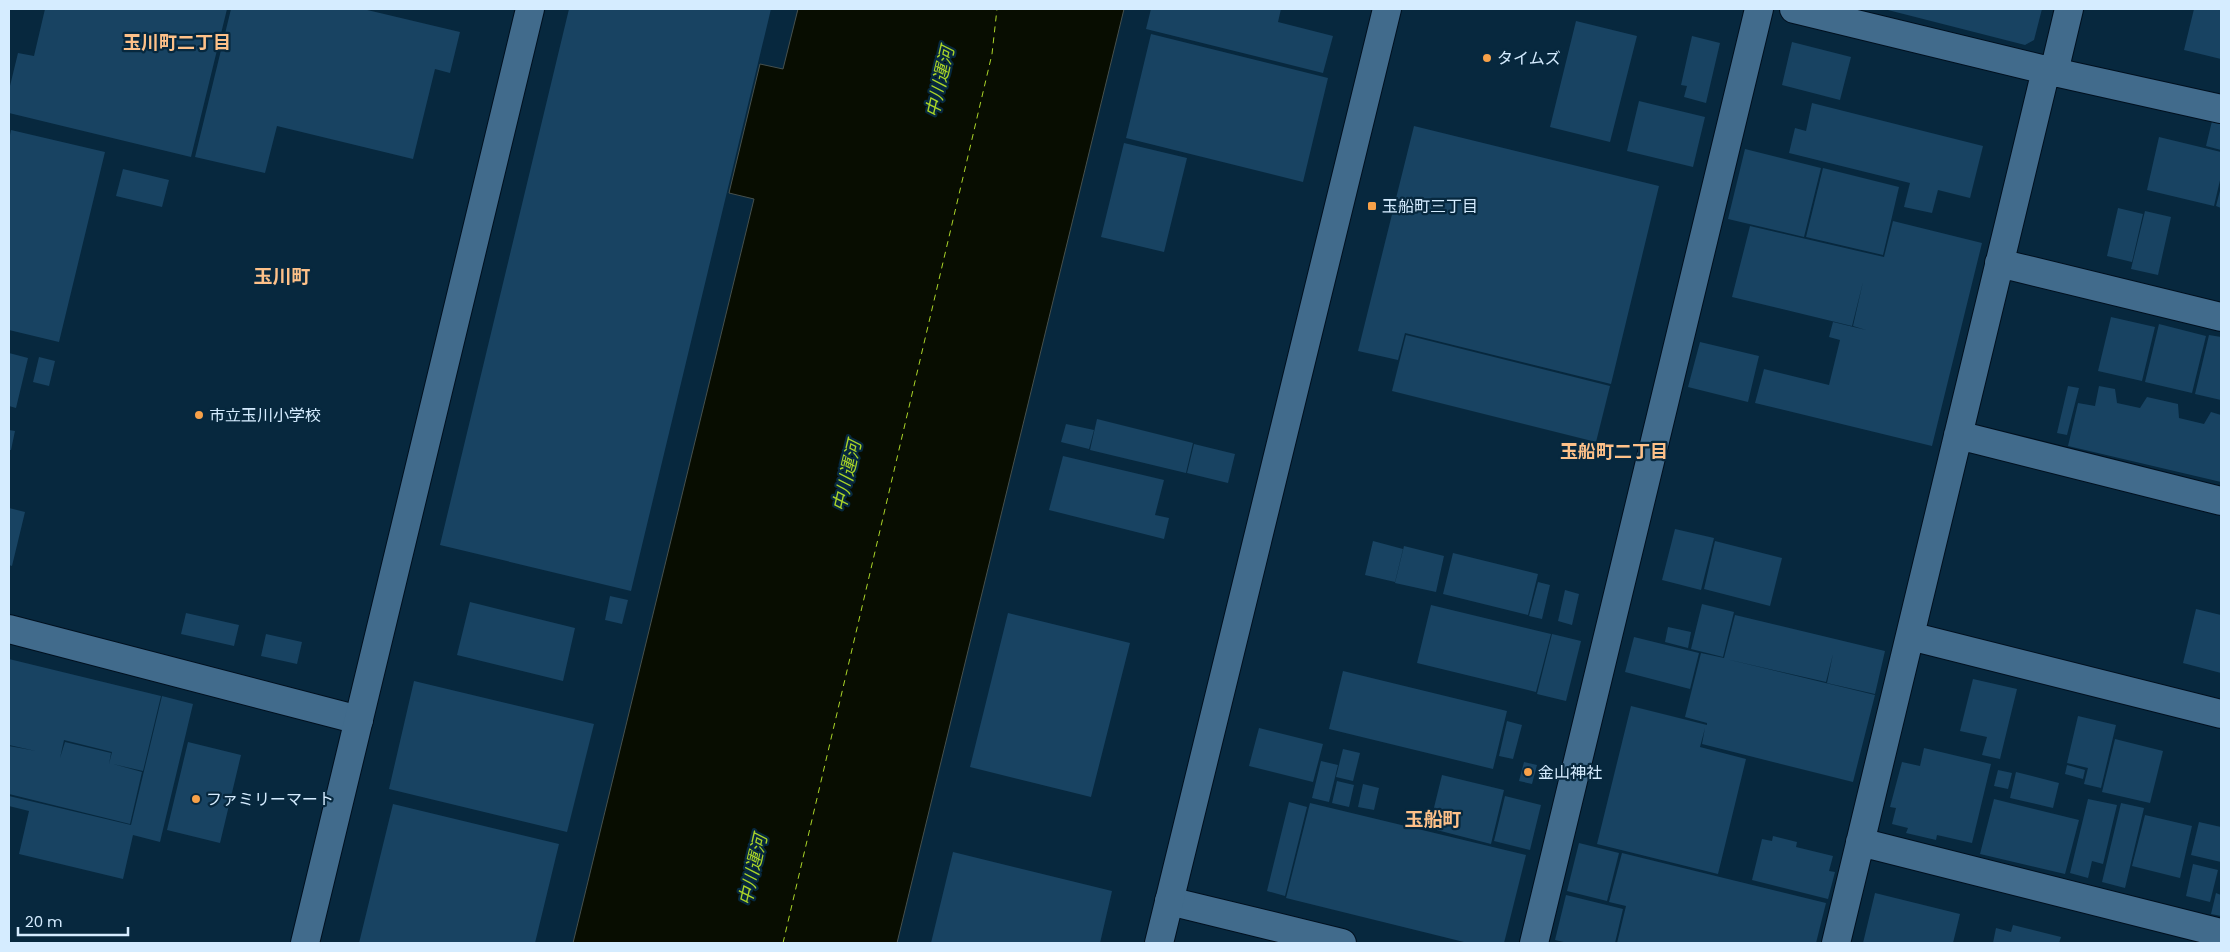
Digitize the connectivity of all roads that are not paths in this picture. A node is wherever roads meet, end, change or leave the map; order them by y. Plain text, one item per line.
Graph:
1 (530, 9) edge
2 (1388, 9) edge
3 (1759, 9) edge
4 (1794, 9) edge
5 (2069, 9) edge
6 (2050, 71) junction
7 (2221, 109) edge
8 (1999, 263) junction
9 (2221, 317) edge
10 (1958, 434) junction
11 (2221, 501) edge
12 (9, 629) edge
13 (1910, 636) junction
14 (2221, 714) edge
15 (359, 720) junction
16 (1860, 842) junction
17 (1169, 901) junction
18 (2221, 933) edge
19 (306, 943) edge
20 (1159, 943) edge
21 (1342, 943) edge
22 (1534, 943) edge
23 (1836, 943) edge

1 - 15 street
2 - 17 street
3 - 22 street
4 - 6 street
5 - 6 street
6 - 7 street
6 - 8 street
8 - 9 street
8 - 10 street
10 - 11 street
10 - 13 street
12 - 15 street
13 - 14 street
13 - 16 street
15 - 19 street
16 - 18 street
16 - 23 street
17 - 20 street
17 - 21 street

